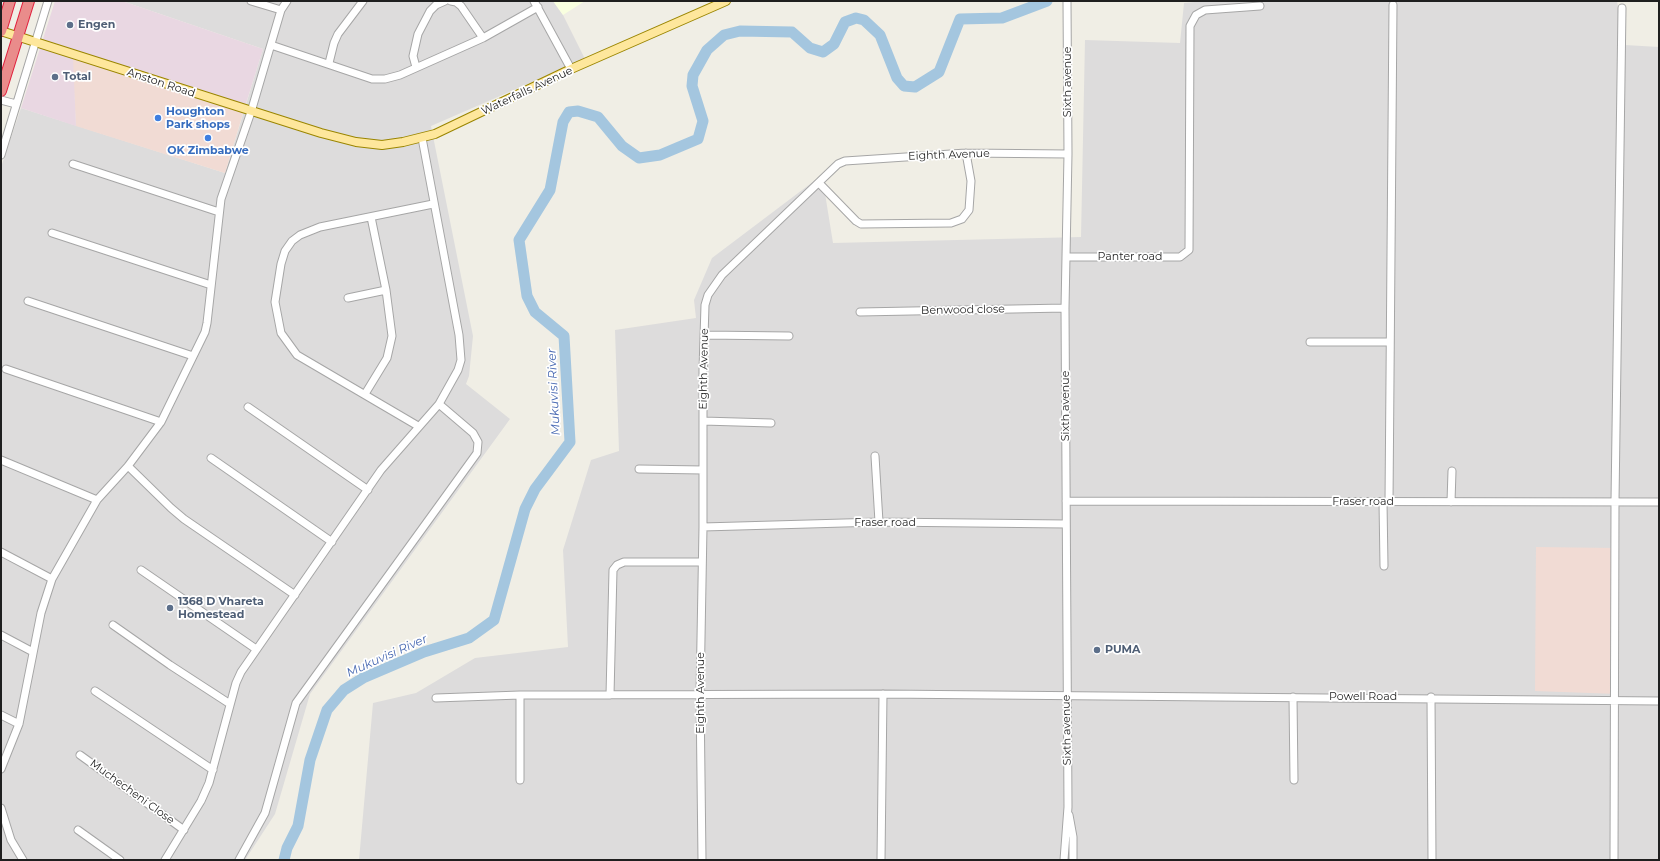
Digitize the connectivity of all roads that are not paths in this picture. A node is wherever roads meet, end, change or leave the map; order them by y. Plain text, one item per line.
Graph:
1 (10, 1) edge
2 (29, 1) edge
3 (48, 1) edge
4 (251, 1) edge
5 (287, 1) edge
6 (363, 1) edge
7 (445, 1) edge
8 (450, 1) edge
9 (726, 1) edge
10 (1067, 3) edge
11 (536, 4) edge
12 (1393, 5) dead end
13 (1260, 6) dead end
14 (1622, 8) dead end
15 (281, 10) junction
16 (1, 31) edge
17 (18, 37) junction
18 (482, 38) junction
19 (34, 42) junction
20 (271, 45) junction
21 (329, 63) junction
22 (416, 68) junction
23 (572, 69) junction
24 (1, 91) edge
25 (1, 100) edge
26 (16, 104) junction
27 (251, 112) junction
28 (321, 133) joint
29 (422, 138) junction
30 (966, 154) junction
31 (1068, 154) junction
32 (1, 155) edge
33 (73, 164) dead end
34 (819, 183) junction
35 (433, 204) junction
36 (219, 212) junction
37 (371, 217) junction
38 (52, 233) dead end
39 (1066, 257) junction
40 (211, 285) junction
41 (386, 290) junction
42 (348, 298) dead end
43 (28, 301) dead end
44 (1065, 308) junction
45 (860, 312) dead end
46 (704, 335) junction
47 (789, 336) dead end
48 (1310, 342) dead end
49 (1390, 342) junction
50 (193, 356) junction
51 (6, 369) dead end
52 (366, 394) junction
53 (439, 404) junction
54 (248, 407) dead end
55 (703, 421) junction
56 (161, 422) junction
57 (771, 423) dead end
58 (418, 426) junction
59 (874, 456) dead end
60 (211, 458) dead end
61 (1, 460) edge
62 (128, 466) junction
63 (639, 469) dead end
64 (703, 470) junction
65 (1452, 471) dead end
66 (368, 490) junction
67 (97, 500) junction
68 (1066, 501) junction
69 (1615, 501) junction
70 (1386, 502) junction
71 (1451, 502) junction
72 (1659, 502) edge
73 (879, 522) junction
74 (1066, 524) junction
75 (704, 527) junction
76 (332, 542) junction
77 (1, 552) edge
78 (702, 562) junction
79 (1384, 566) dead end
80 (141, 570) dead end
81 (52, 578) junction
82 (295, 594) junction
83 (113, 625) dead end
84 (1, 635) edge
85 (256, 650) junction
86 (33, 652) junction
87 (95, 691) dead end
88 (700, 694) junction
89 (883, 694) junction
90 (520, 695) junction
91 (610, 695) junction
92 (1066, 696) junction
93 (1293, 697) junction
94 (1431, 697) junction
95 (436, 698) dead end
96 (1659, 700) edge
97 (1615, 701) junction
98 (230, 704) junction
99 (1, 715) edge
100 (18, 724) junction
101 (80, 755) dead end
102 (1, 769) edge
103 (213, 770) junction
104 (520, 780) dead end
105 (1294, 780) dead end
106 (1068, 807) junction
107 (1, 808) edge
108 (78, 830) dead end
109 (184, 830) junction
110 (23, 860) edge
111 (120, 860) edge
112 (165, 860) edge
113 (239, 860) edge
114 (702, 860) edge
115 (881, 860) edge
116 (1064, 860) edge
117 (1073, 860) edge
118 (1432, 860) edge
119 (1614, 860) edge

1 - 16 highway
2 - 17 highway
3 - 19 street
4 - 15 street
5 - 15 street
6 - 21 street
7 - 22 street
8 - 18 street
9 - 23 main road, Waterfalls Avenue
10 - 31 street, Sixth avenue
11 - 18 street
11 - 23 street
12 - 49 street
13 - 39 street, Panter road
14 - 69 street
15 - 20 street
16 - 17 main road, Anston Road
17 - 19 main road, Anston Road
17 - 24 highway
18 - 22 street
19 - 26 street
19 - 27 main road, Anston Road
20 - 21 street
20 - 27 street
21 - 22 street
23 - 29 main road, Waterfalls Avenue
25 - 26 street
26 - 32 street
27 - 28 main road, Anston Road
27 - 36 street
28 - 29 main road, Waterfalls Avenue
29 - 35 street
30 - 31 street, Eighth Avenue
30 - 34 street, Eighth Avenue
30 - 34 street
31 - 39 street, Sixth avenue
33 - 36 street
34 - 46 street, Eighth Avenue
35 - 37 street
35 - 53 street
36 - 40 street
37 - 41 street
37 - 52 street
38 - 40 street
39 - 44 street, Sixth avenue
40 - 50 street
41 - 42 street
41 - 52 street
43 - 50 street
44 - 45 street, Benwood close
44 - 68 street, Sixth avenue
46 - 47 street
46 - 55 street, Eighth Avenue
48 - 49 street
49 - 70 street
50 - 56 street
51 - 56 street
52 - 58 street
53 - 58 street
53 - 113 street
54 - 66 street
55 - 57 street
55 - 64 street, Eighth Avenue
56 - 62 street
58 - 66 street
59 - 73 street
60 - 76 street
61 - 67 street
62 - 67 street
62 - 82 street
63 - 64 street
64 - 75 street, Eighth Avenue
65 - 71 street
66 - 76 street
67 - 81 street
68 - 70 street, Fraser road
68 - 74 street, Sixth avenue
69 - 71 street, Fraser road
69 - 72 street, Fraser road
69 - 97 street
70 - 71 street, Fraser road
70 - 79 street
73 - 74 street, Fraser road
73 - 75 street, Fraser road
74 - 92 street, Sixth avenue
75 - 78 street, Eighth Avenue
76 - 82 street
77 - 81 street
78 - 88 street, Eighth Avenue
78 - 91 street
80 - 85 street
81 - 86 street
82 - 85 street
83 - 98 street
84 - 86 street
85 - 98 street
86 - 100 street
87 - 103 street
88 - 89 street, Powell Road
88 - 91 street, Powell Road
88 - 114 street, Eighth Avenue
89 - 92 street, Powell Road
89 - 115 street
90 - 91 street, Powell Road
90 - 95 street, Powell Road
90 - 104 street
92 - 93 street, Powell Road
92 - 106 street, Sixth avenue
93 - 94 street, Powell Road
93 - 105 street
94 - 97 street, Powell Road
94 - 118 street
96 - 97 street, Powell Road
97 - 119 street
98 - 103 street
99 - 100 street
100 - 102 street
101 - 109 street, Muchecheni Close
103 - 109 street
106 - 116 street
106 - 117 street
107 - 110 street
108 - 111 street
109 - 112 street

